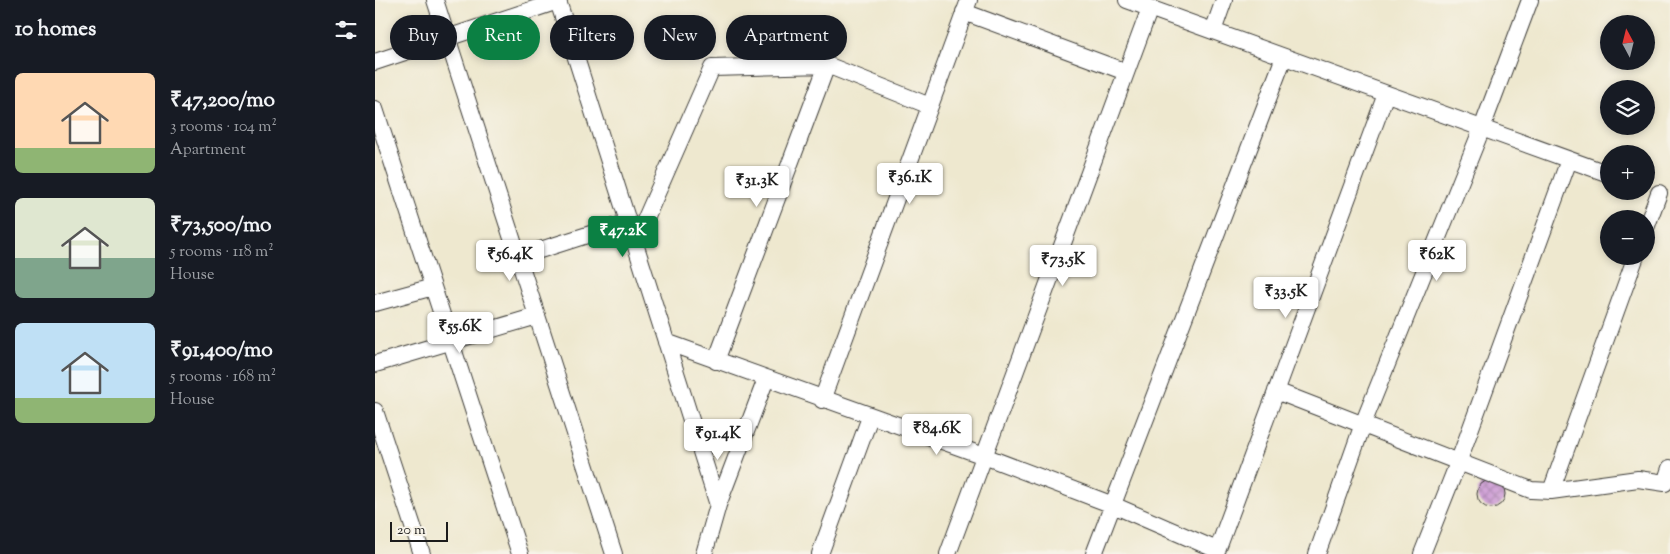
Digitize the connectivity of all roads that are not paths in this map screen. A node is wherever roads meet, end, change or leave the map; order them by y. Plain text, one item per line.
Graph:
1 (435, 0) edge
2 (1127, 0) edge
3 (1224, 0) edge
4 (1530, 0) edge
5 (966, 6) edge
6 (1150, 8) junction
7 (440, 15) edge
8 (1213, 31) junction
9 (457, 35) edge
10 (390, 57) edge
11 (1285, 57) junction
12 (454, 60) edge
13 (375, 62) edge
14 (827, 66) junction
15 (1126, 72) junction
16 (1386, 94) junction
17 (929, 106) junction
18 (375, 109) edge
19 (1482, 128) junction
20 (1569, 160) junction
21 (1600, 171) edge
22 (1658, 192) edge
23 (1652, 210) edge
24 (628, 222) junction
25 (635, 243) junction
26 (518, 257) junction
27 (1633, 265) edge
28 (433, 287) junction
29 (375, 303) edge
30 (537, 316) junction
31 (451, 341) junction
32 (666, 342) junction
33 (717, 361) junction
34 (375, 364) edge
35 (766, 379) junction
36 (1276, 391) junction
37 (822, 400) junction
38 (375, 411) edge
39 (871, 416) junction
40 (1363, 424) junction
41 (984, 456) junction
42 (1458, 463) junction
43 (1670, 468) edge
44 (1551, 491) junction
45 (1113, 505) junction
46 (718, 506) junction
47 (1217, 552) edge
48 (422, 554) edge
49 (520, 554) edge
50 (614, 554) edge
51 (704, 554) edge
52 (820, 554) edge
53 (948, 554) edge
54 (1094, 554) edge
55 (1317, 554) edge
56 (1422, 554) edge

1 - 7 street
2 - 6 street
3 - 8 street
4 - 19 street
5 - 15 street
5 - 17 street
6 - 8 street
6 - 15 street
8 - 11 street
9 - 24 street
10 - 13 street
11 - 16 street
11 - 45 street
12 - 26 street
14 - 17 street
14 - 25 street
14 - 33 street
15 - 41 street
16 - 19 street
16 - 36 street
17 - 37 street
18 - 28 street
19 - 20 street
19 - 40 street
20 - 21 street
20 - 42 street
22 - 23 street
24 - 25 street
24 - 26 street
25 - 32 street
26 - 30 street
27 - 44 street
28 - 29 street
28 - 31 street
30 - 31 street
30 - 50 street
31 - 34 street
31 - 49 street
32 - 33 street
32 - 46 street
33 - 35 street
35 - 37 street
35 - 46 street
36 - 40 street
36 - 47 street
37 - 39 street
38 - 48 street
39 - 41 street
39 - 52 street
40 - 42 street
40 - 55 street
41 - 45 street
41 - 53 street
42 - 44 street
42 - 56 street
43 - 44 street
45 - 47 street
45 - 54 street
46 - 51 street

